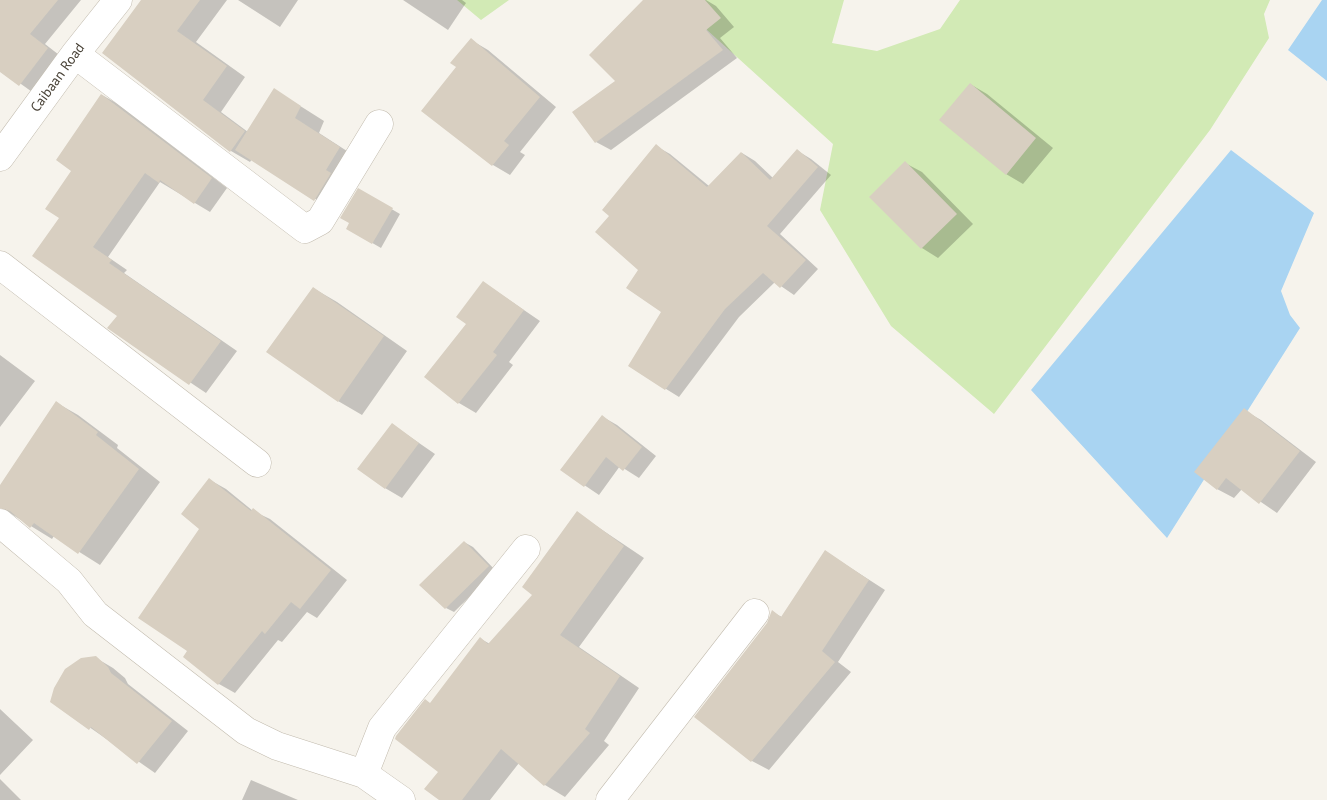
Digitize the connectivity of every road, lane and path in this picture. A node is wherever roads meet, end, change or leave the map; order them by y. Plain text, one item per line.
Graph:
1 (118, 0) edge
2 (75, 54) junction
3 (379, 124) dead end
4 (0, 157) edge
5 (0, 265) edge
6 (258, 463) dead end
7 (0, 523) edge
8 (526, 549) dead end
9 (755, 613) dead end
10 (364, 774) junction
11 (401, 800) edge
12 (610, 800) edge

1 - 2 street, Caibaan Road
2 - 3 street
2 - 4 street, Caibaan Road
5 - 6 street
7 - 10 street
8 - 10 street
9 - 12 street
10 - 11 street

